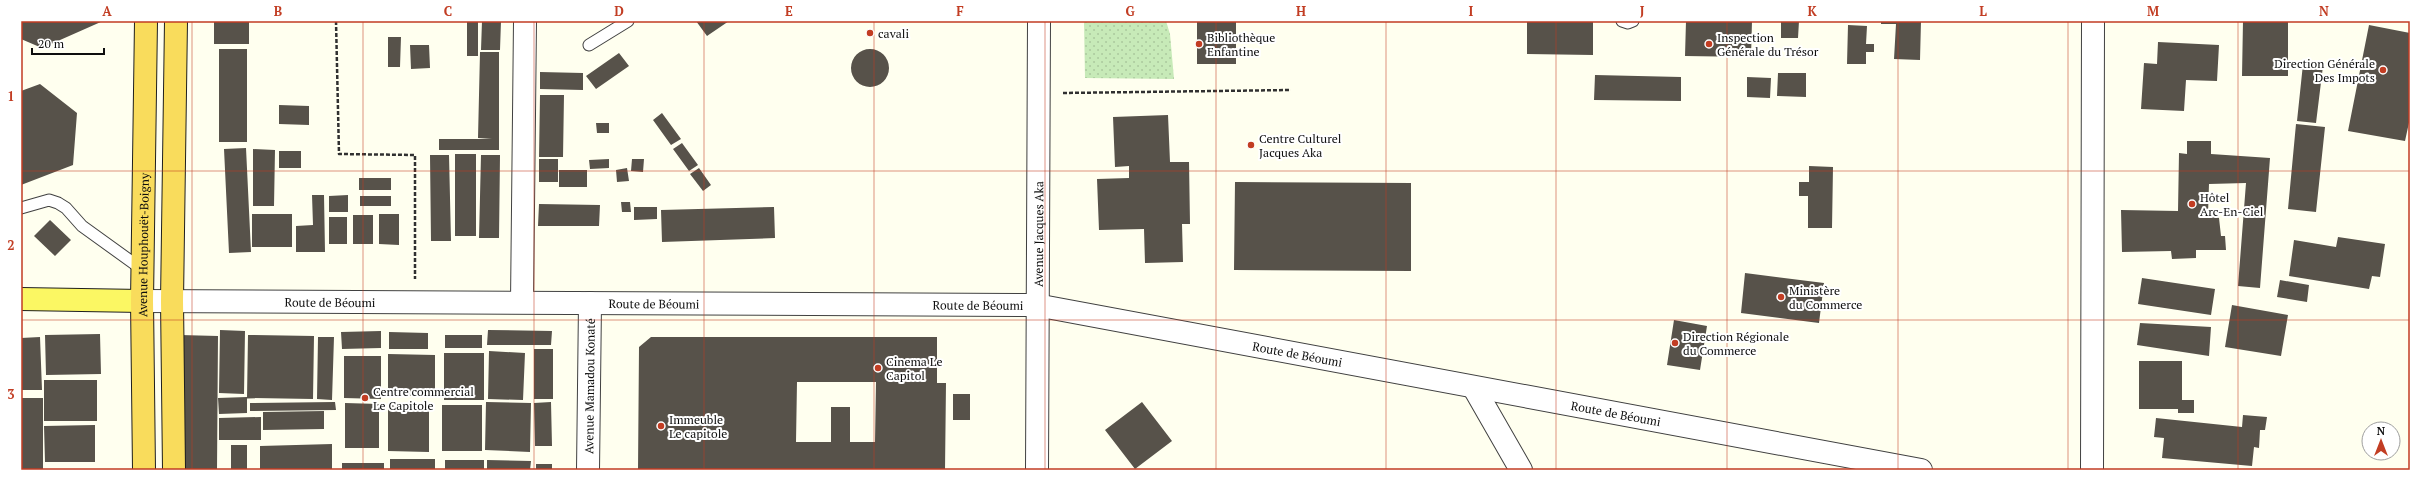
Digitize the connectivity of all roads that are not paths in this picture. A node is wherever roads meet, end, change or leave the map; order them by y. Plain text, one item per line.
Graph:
1 (146, 21) edge
2 (176, 21) edge
3 (524, 21) edge
4 (628, 21) edge
5 (1038, 21) edge
6 (1622, 21) edge
7 (1633, 21) edge
8 (2093, 21) edge
9 (589, 45) dead end
10 (21, 208) edge
11 (143, 270) junction
12 (21, 299) edge
13 (142, 301) junction
14 (172, 301) junction
15 (522, 302) junction
16 (590, 303) junction
17 (1036, 305) junction
18 (1474, 388) junction
19 (144, 470) edge
20 (174, 470) edge
21 (588, 470) edge
22 (1037, 470) edge
23 (1521, 470) edge
24 (1921, 470) edge
25 (2092, 470) edge

1 - 11 highway, Avenue Houphouët-Boigny
2 - 14 highway
3 - 15 street
4 - 9 lane
5 - 17 street, Avenue Jacques Aka
6 - 7 lane
8 - 25 street
10 - 11 lane
11 - 13 highway, Avenue Houphouët-Boigny
12 - 13 main road, Route de Béoumi
13 - 14 street, Route de Béoumi
13 - 19 highway, Avenue Houphouët-Boigny
14 - 15 street, Route de Béoumi
14 - 20 highway
15 - 16 street, Route de Béoumi
16 - 17 street, Route de Béoumi
16 - 21 street, Avenue Mamadou Konaté
17 - 18 street, Route de Béoumi
17 - 22 street, Avenue Jacques Aka
18 - 23 street
18 - 24 street, Route de Béoumi

